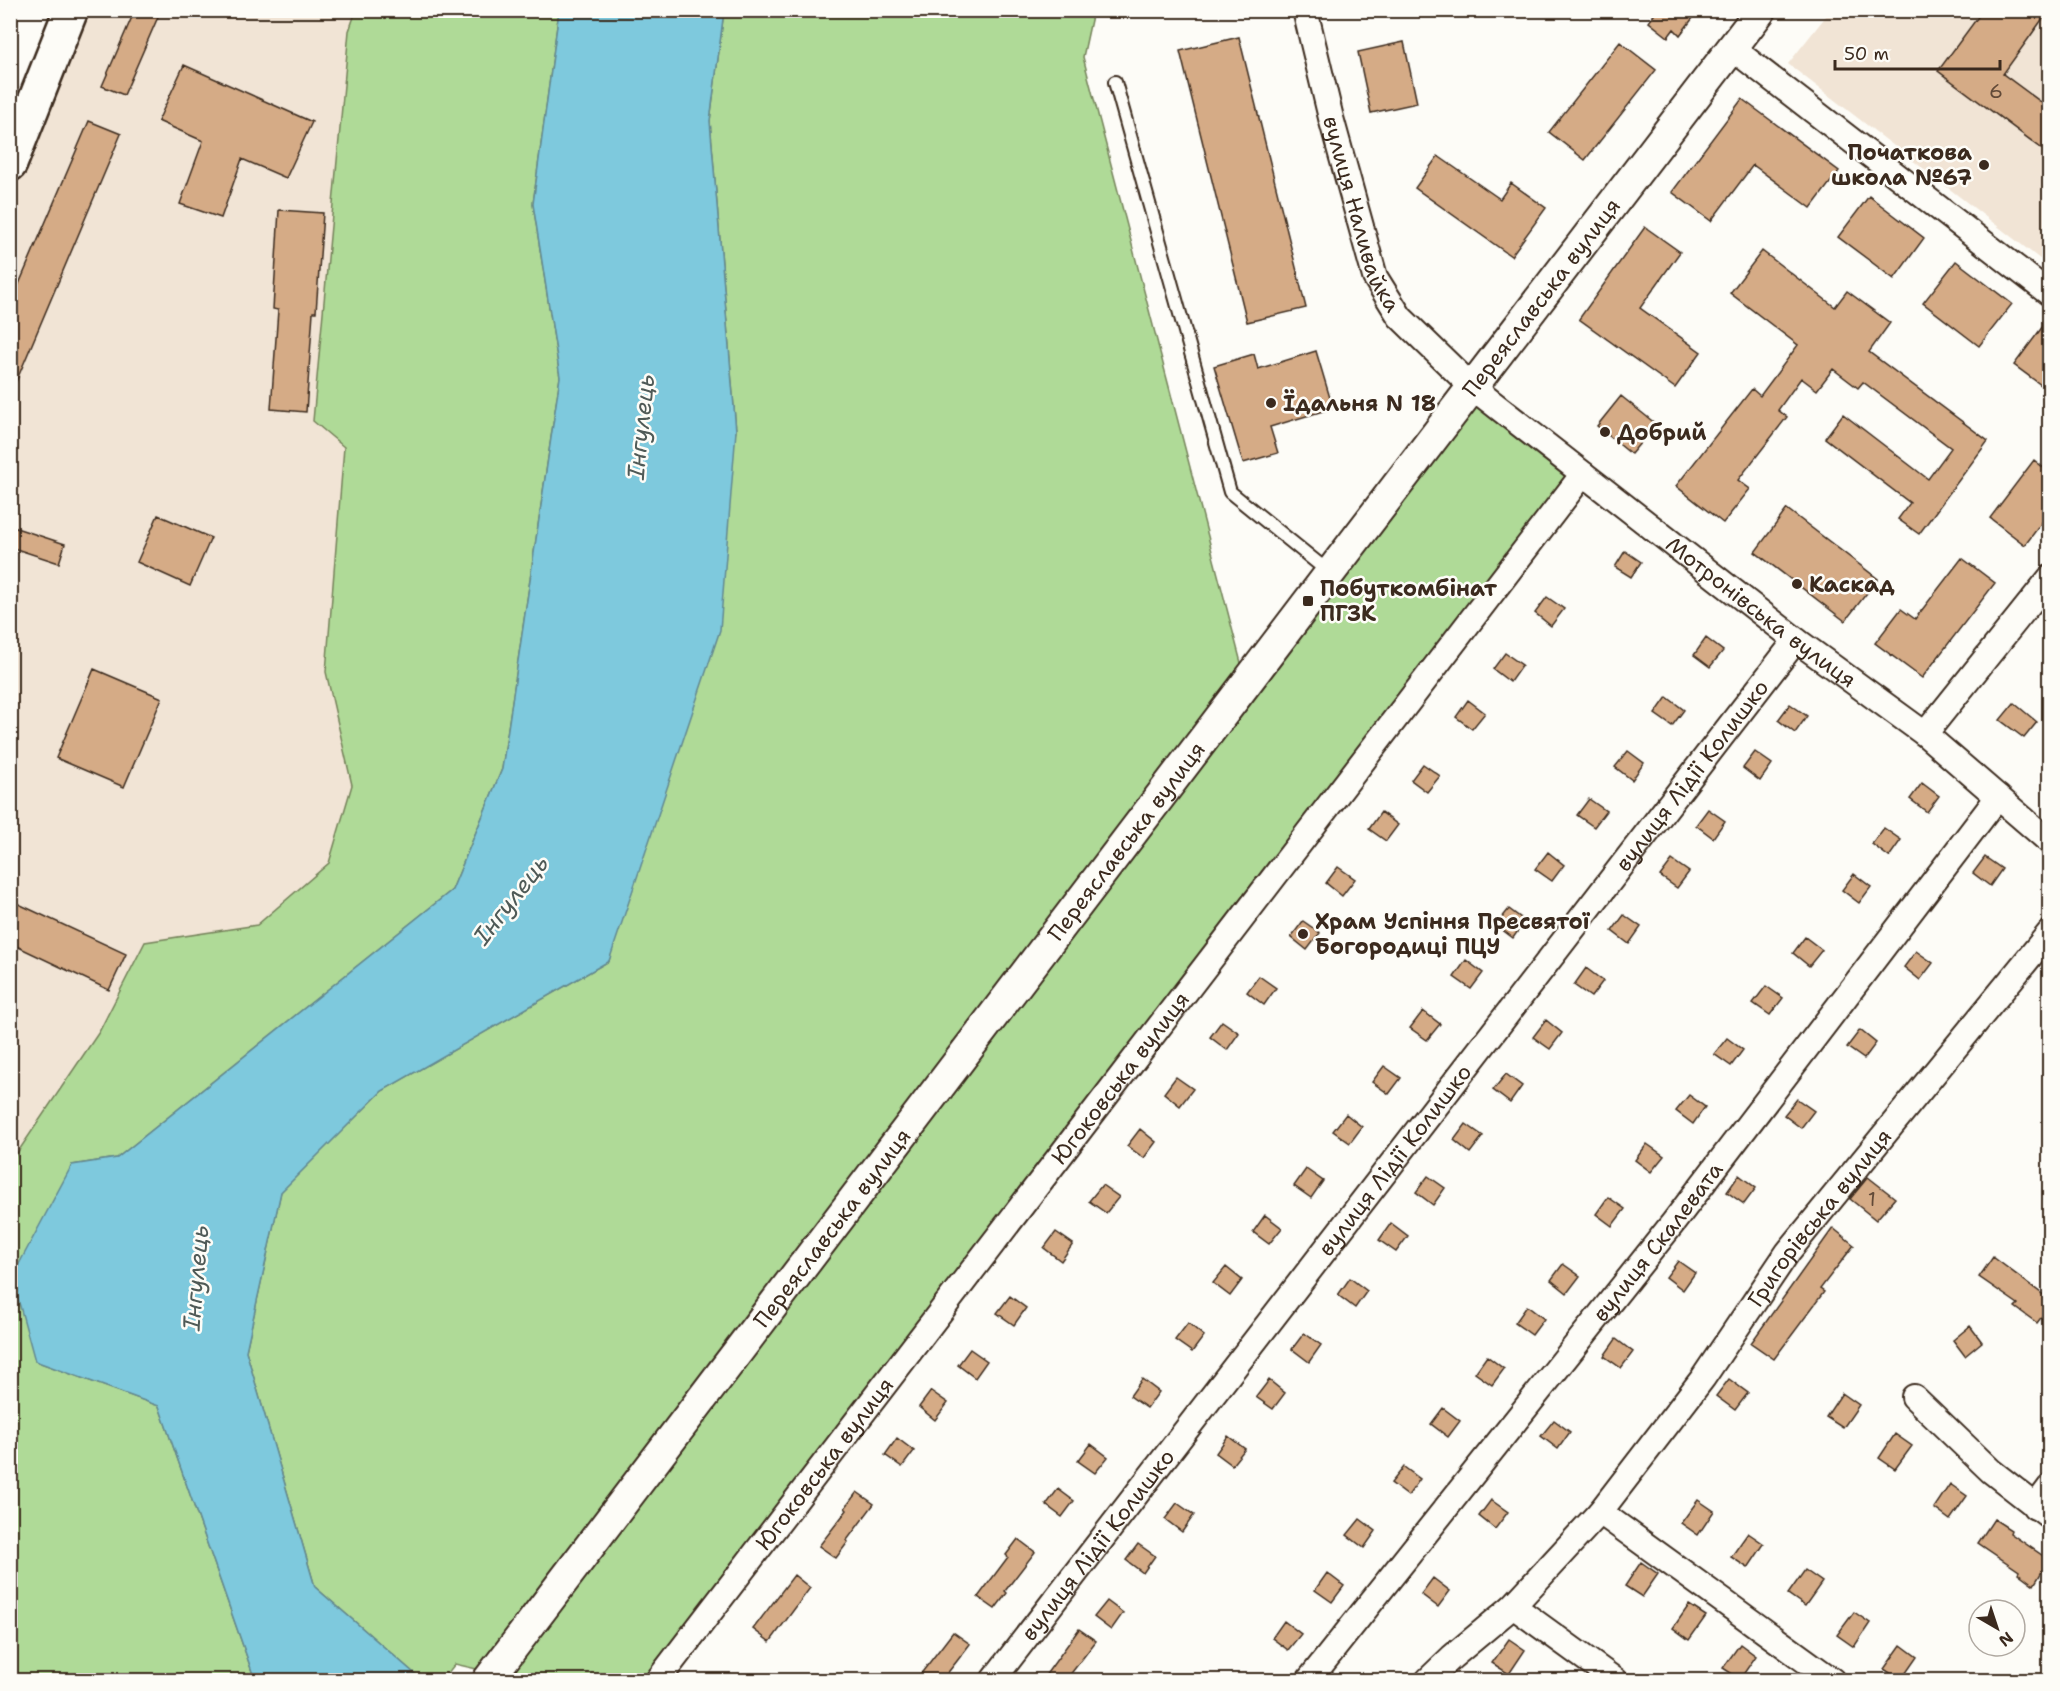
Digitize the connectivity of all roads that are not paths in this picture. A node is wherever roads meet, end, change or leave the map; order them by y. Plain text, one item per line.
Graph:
1 (71, 10) edge
2 (1305, 10) edge
3 (1761, 10) edge
4 (1732, 48) junction
5 (1115, 82) dead end
6 (10, 164) edge
7 (2049, 294) edge
8 (1472, 387) junction
9 (1583, 474) junction
10 (1330, 573) junction
11 (2049, 578) edge
12 (1796, 640) junction
13 (1924, 734) junction
14 (1998, 797) junction
15 (2049, 842) edge
16 (2049, 932) edge
17 (1914, 1397) dead end
18 (2049, 1487) edge
19 (1600, 1512) junction
20 (2042, 1512) edge
21 (1513, 1606) junction
22 (491, 1677) edge
23 (658, 1680) edge
24 (993, 1680) edge
25 (1309, 1680) edge
26 (1428, 1680) edge
27 (1615, 1680) edge
28 (1832, 1680) edge

1 - 6 main road
2 - 8 street, вулиця Наливайка
3 - 4 street, Переяславська вулиця
4 - 7 street
4 - 8 street, Переяславська вулиця
5 - 10 lane
8 - 9 street, Мотронівська вулиця
8 - 10 street, Переяславська вулиця
9 - 12 street, Мотронівська вулиця
9 - 23 street, Югоковська вулиця
10 - 22 street, Переяславська вулиця
11 - 13 street
12 - 13 street, Мотронівська вулиця
12 - 24 street, вулиця Лідії Колишко
13 - 14 street, Мотронівська вулиця
14 - 15 street, Мотронівська вулиця
14 - 25 street, вулиця Скалевата
16 - 19 street, Григорівська вулиця
17 - 20 street
18 - 20 street
19 - 21 street, Григорівська вулиця
19 - 28 street
21 - 26 street, Григорівська вулиця
21 - 27 street

